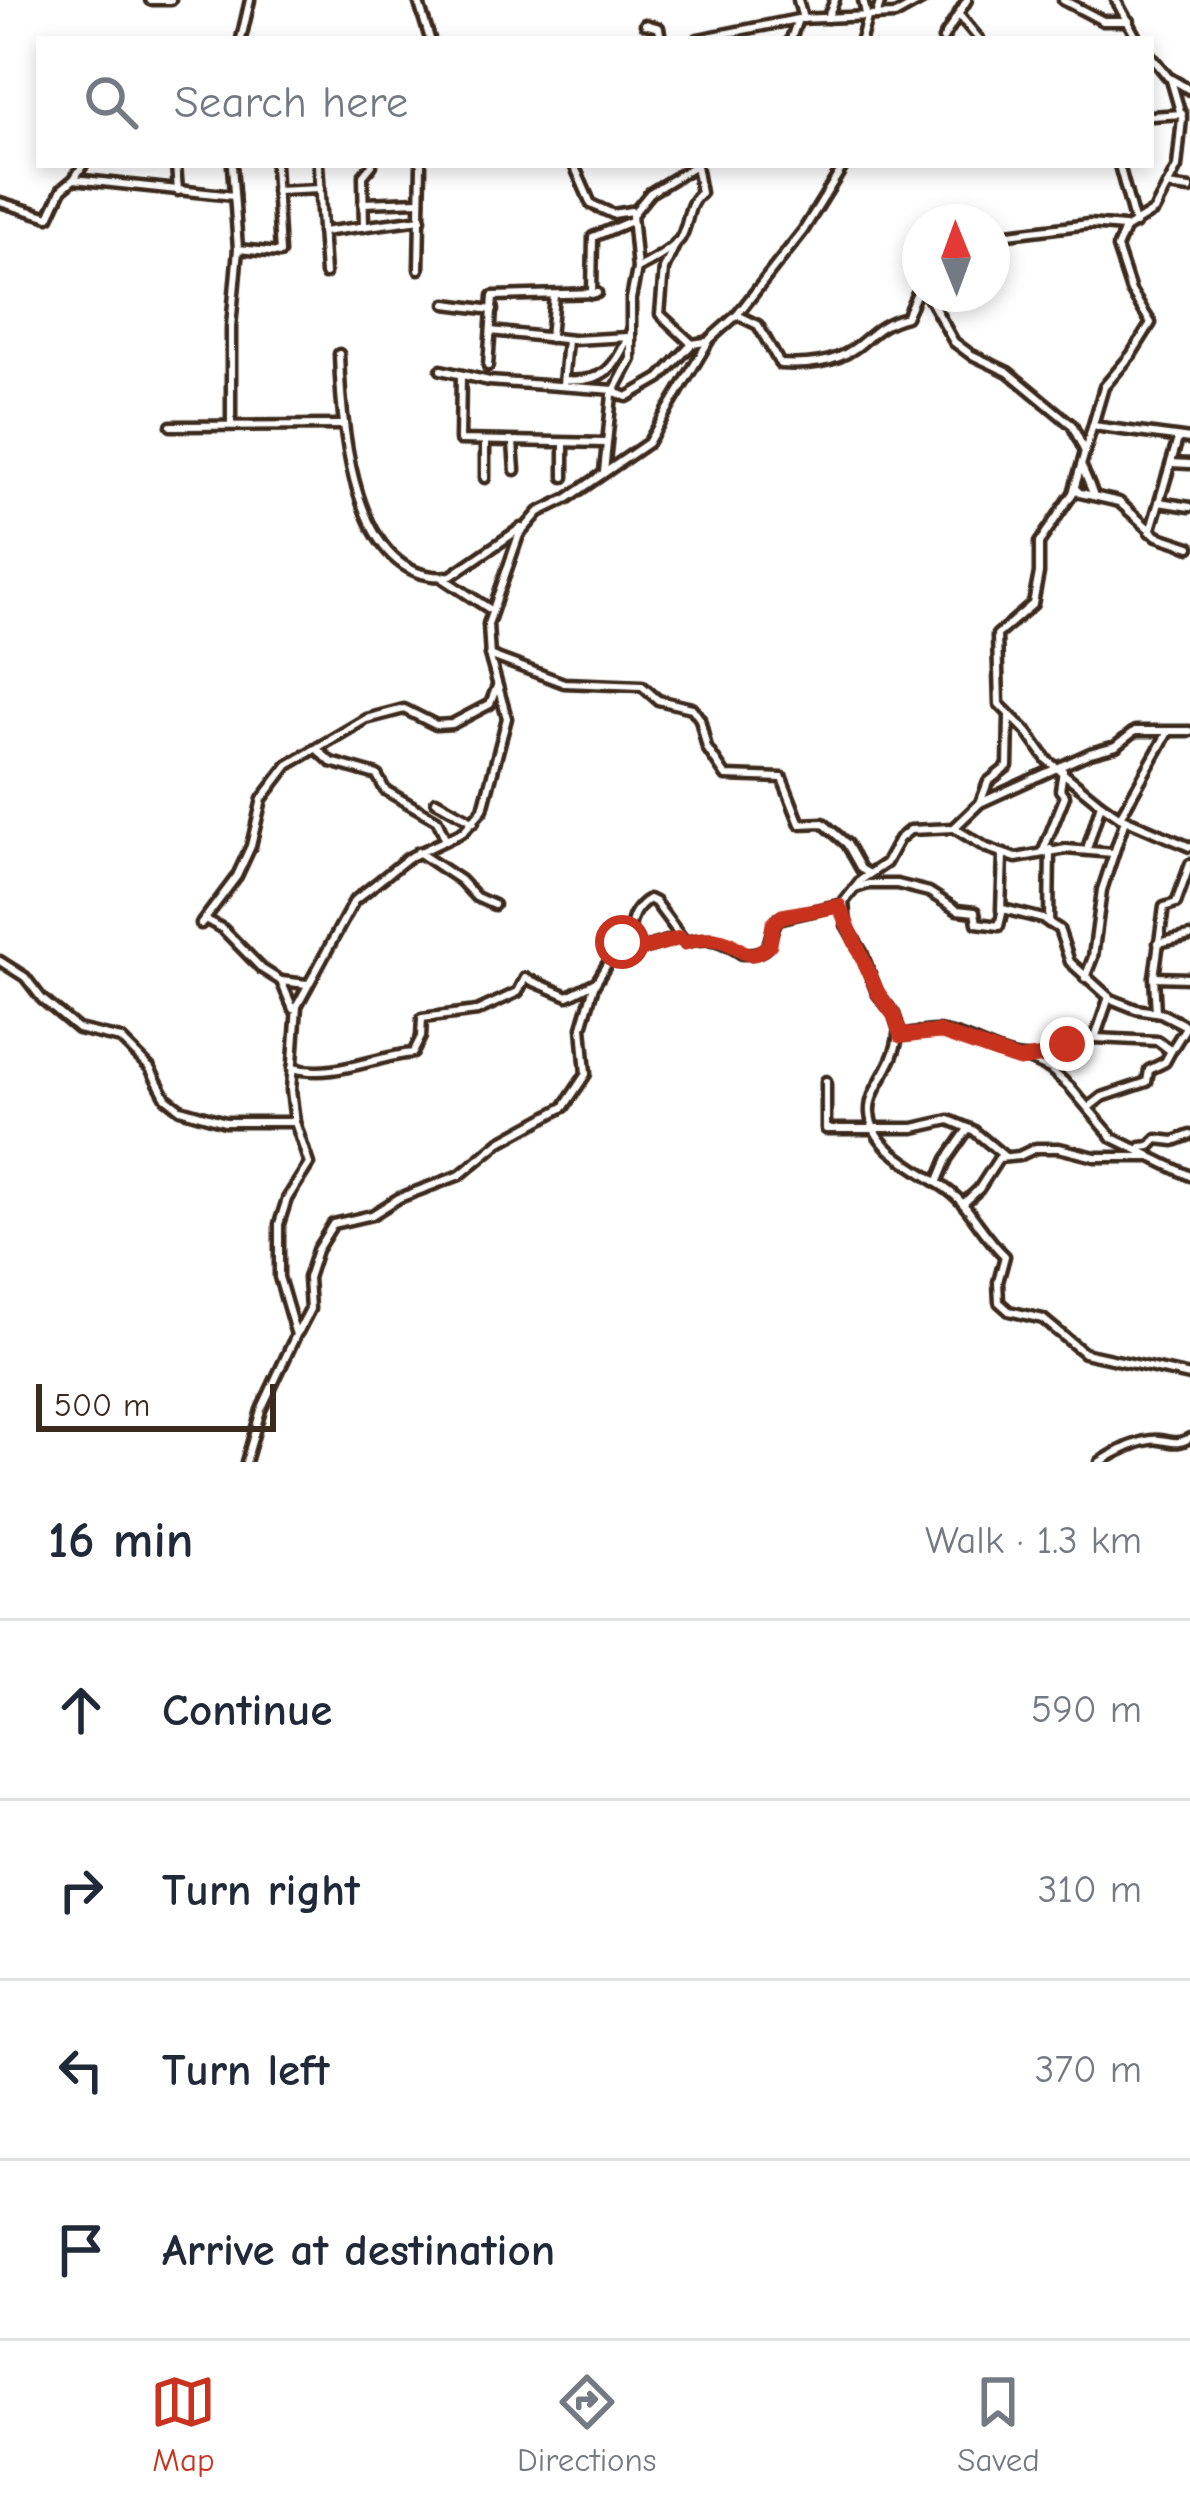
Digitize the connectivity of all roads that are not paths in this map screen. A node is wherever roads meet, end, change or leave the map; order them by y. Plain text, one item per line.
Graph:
1 (150, 0) edge
2 (171, 0) edge
3 (250, 0) edge
4 (418, 0) edge
5 (798, 0) edge
6 (836, 0) edge
7 (863, 0) edge
8 (881, 0) edge
9 (922, 0) edge
10 (967, 0) edge
11 (1063, 0) edge
12 (1116, 0) edge
13 (959, 15) junction
14 (827, 17) junction
15 (871, 17) junction
16 (801, 19) junction
17 (1129, 21) junction
18 (645, 24) dead end
19 (242, 36) edge
20 (429, 36) edge
21 (660, 36) edge
22 (713, 36) edge
23 (792, 36) edge
24 (862, 36) edge
25 (945, 36) edge
26 (976, 36) edge
27 (1136, 36) edge
28 (1154, 60) edge
29 (1171, 80) junction
30 (1190, 90) edge
31 (1181, 114) junction
32 (1154, 116) edge
33 (81, 168) edge
34 (176, 168) edge
35 (232, 168) edge
36 (275, 168) edge
37 (318, 168) edge
38 (370, 168) edge
39 (421, 168) edge
40 (575, 168) edge
41 (691, 168) edge
42 (697, 168) edge
43 (842, 168) edge
44 (1119, 168) edge
45 (74, 179) junction
46 (1167, 186) junction
47 (320, 189) junction
48 (1190, 189) edge
49 (178, 191) junction
50 (276, 191) junction
51 (234, 196) junction
52 (421, 201) junction
53 (0, 202) edge
54 (363, 203) junction
55 (634, 209) junction
56 (422, 219) junction
57 (631, 221) junction
58 (364, 227) junction
59 (1126, 228) junction
60 (322, 232) junction
61 (1010, 234) edge
62 (676, 243) junction
63 (238, 249) junction
64 (419, 269) dead end
65 (637, 269) junction
66 (325, 274) dead end
67 (554, 295) junction
68 (446, 304) dead end
69 (493, 310) junction
70 (911, 312) edge
71 (937, 312) edge
72 (737, 315) junction
73 (491, 331) junction
74 (550, 338) junction
75 (567, 340) junction
76 (709, 341) junction
77 (692, 344) junction
78 (339, 354) dead end
79 (488, 366) dead end
80 (441, 370) dead end
81 (461, 375) junction
82 (564, 383) junction
83 (615, 391) junction
84 (231, 424) junction
85 (342, 425) junction
86 (171, 426) dead end
87 (1093, 426) junction
88 (1178, 439) junction
89 (1190, 440) edge
90 (485, 442) junction
91 (513, 443) junction
92 (564, 443) junction
93 (606, 443) junction
94 (1086, 455) junction
95 (1171, 463) junction
96 (1190, 464) edge
97 (1082, 466) junction
98 (515, 470) dead end
99 (604, 472) junction
100 (563, 477) dead end
101 (484, 478) dead end
102 (1075, 492) junction
103 (1096, 495) junction
104 (1159, 502) junction
105 (1190, 507) edge
106 (524, 526) junction
107 (1150, 532) junction
108 (1190, 547) edge
109 (441, 577) junction
110 (491, 610) junction
111 (489, 655) junction
112 (498, 682) junction
113 (1010, 717) junction
114 (1190, 731) edge
115 (1168, 732) junction
116 (318, 750) junction
117 (1060, 769) junction
118 (436, 801) dead end
119 (980, 803) junction
120 (1101, 804) junction
121 (1123, 819) junction
122 (474, 822) junction
123 (954, 828) junction
124 (446, 840) junction
125 (1190, 848) edge
126 (1087, 849) junction
127 (1047, 850) junction
128 (418, 852) junction
129 (1113, 853) junction
130 (1003, 855) junction
131 (1190, 864) edge
132 (871, 874) junction
133 (878, 885) junction
134 (855, 888) junction
135 (494, 905) dead end
136 (842, 906) junction
137 (1001, 910) junction
138 (1049, 922) junction
139 (1190, 936) edge
140 (680, 938) junction
141 (1157, 944) junction
142 (610, 958) junction
143 (0, 961) edge
144 (1154, 977) junction
145 (1190, 977) edge
146 (1085, 978) junction
147 (280, 980) junction
148 (596, 982) junction
149 (307, 984) junction
150 (1109, 997) junction
151 (295, 1012) junction
152 (1156, 1012) junction
153 (1188, 1027) edge
154 (898, 1034) junction
155 (1096, 1038) junction
156 (1171, 1051) junction
157 (1030, 1060) junction
158 (292, 1068) junction
159 (826, 1081) dead end
160 (1088, 1108) junction
161 (295, 1122) junction
162 (969, 1128) junction
163 (875, 1130) junction
164 (1190, 1135) edge
165 (1132, 1146) junction
166 (1004, 1156) junction
167 (1151, 1157) junction
168 (1190, 1176) edge
169 (937, 1183) junction
170 (963, 1204) junction
171 (296, 1335) junction
172 (1190, 1376) edge
173 (1190, 1438) edge
174 (246, 1462) edge
175 (1100, 1462) edge

1 - 2 street
3 - 19 street
4 - 20 street
5 - 16 street
6 - 14 street
7 - 15 street
8 - 15 street
9 - 15 street
10 - 13 street
11 - 17 street
12 - 17 street
13 - 25 street
13 - 26 street
14 - 15 street
14 - 16 street
15 - 24 street
16 - 22 street
16 - 23 street
17 - 27 street
18 - 21 street
28 - 29 street
29 - 30 street
29 - 31 street
31 - 32 street
31 - 46 street
33 - 45 street
34 - 49 street
35 - 51 street
36 - 50 street
37 - 47 street
38 - 54 street
39 - 52 street
40 - 55 street
41 - 55 street
42 - 62 street
43 - 72 street
44 - 59 street
45 - 49 street
45 - 53 street
46 - 48 street
46 - 59 street
47 - 50 street
47 - 60 street
49 - 51 street
50 - 63 street
51 - 63 street
52 - 54 street
52 - 56 street
54 - 58 street
55 - 57 street
56 - 58 street
56 - 64 street
57 - 65 street
57 - 67 street
58 - 60 street
59 - 61 street
59 - 87 street
60 - 66 street
62 - 65 street
62 - 77 street
63 - 84 street
65 - 83 street
67 - 69 street
67 - 74 street
68 - 69 street
69 - 73 street
70 - 72 street
71 - 94 street
72 - 76 street
73 - 74 street
73 - 79 street
74 - 75 street
75 - 82 street
75 - 82 street
76 - 77 street
76 - 99 street
77 - 83 street
78 - 85 street
80 - 81 street
81 - 82 street
81 - 90 street
82 - 83 street
83 - 93 street
84 - 85 street
84 - 86 street
85 - 109 street
87 - 88 street
87 - 94 street
88 - 89 street
88 - 95 street
90 - 91 street
90 - 101 street
91 - 92 street
91 - 98 street
92 - 93 street
92 - 100 street
93 - 99 street
94 - 97 street
95 - 96 street
95 - 104 street
97 - 102 street
97 - 103 street
99 - 106 street
102 - 103 street
102 - 113 street
103 - 107 street
104 - 105 street
104 - 107 street
106 - 109 street
106 - 110 street
107 - 108 street
109 - 110 street
110 - 111 street
111 - 112 street
111 - 132 street
112 - 116 street
112 - 122 street
113 - 117 street
113 - 119 street
114 - 115 street
115 - 117 street
115 - 121 street
116 - 124 street
116 - 147 street
117 - 119 street
117 - 120 street
117 - 127 street
118 - 122 street
119 - 123 street
120 - 121 street
120 - 126 street
121 - 125 street
121 - 129 street
122 - 124 street
123 - 130 street
123 - 132 street
124 - 128 street
126 - 127 street
126 - 129 street
127 - 130 street
127 - 138 street
128 - 135 street
128 - 149 street
129 - 146 street
130 - 137 street
131 - 141 street
132 - 133 street
132 - 134 street
133 - 134 street
133 - 137 street
134 - 136 street
136 - 140 street
136 - 154 street
137 - 138 street
138 - 146 street
139 - 141 street
140 - 142 street
140 - 142 street
141 - 144 street
142 - 148 street
143 - 161 street
144 - 145 street
144 - 152 street
146 - 150 street
147 - 149 street
147 - 151 street
148 - 158 street
148 - 171 street
149 - 151 street
150 - 152 street
150 - 155 street
151 - 158 street
152 - 153 street
153 - 156 street
154 - 157 street
154 - 163 street
155 - 156 street
155 - 157 street
156 - 160 street
157 - 160 street
158 - 161 street
159 - 163 street
160 - 165 street
161 - 171 street
162 - 163 street
162 - 166 street
162 - 169 street
163 - 169 street
164 - 165 street
165 - 167 street
166 - 167 street
166 - 170 street
167 - 168 street
169 - 170 street
170 - 172 street
171 - 174 street
173 - 175 street

